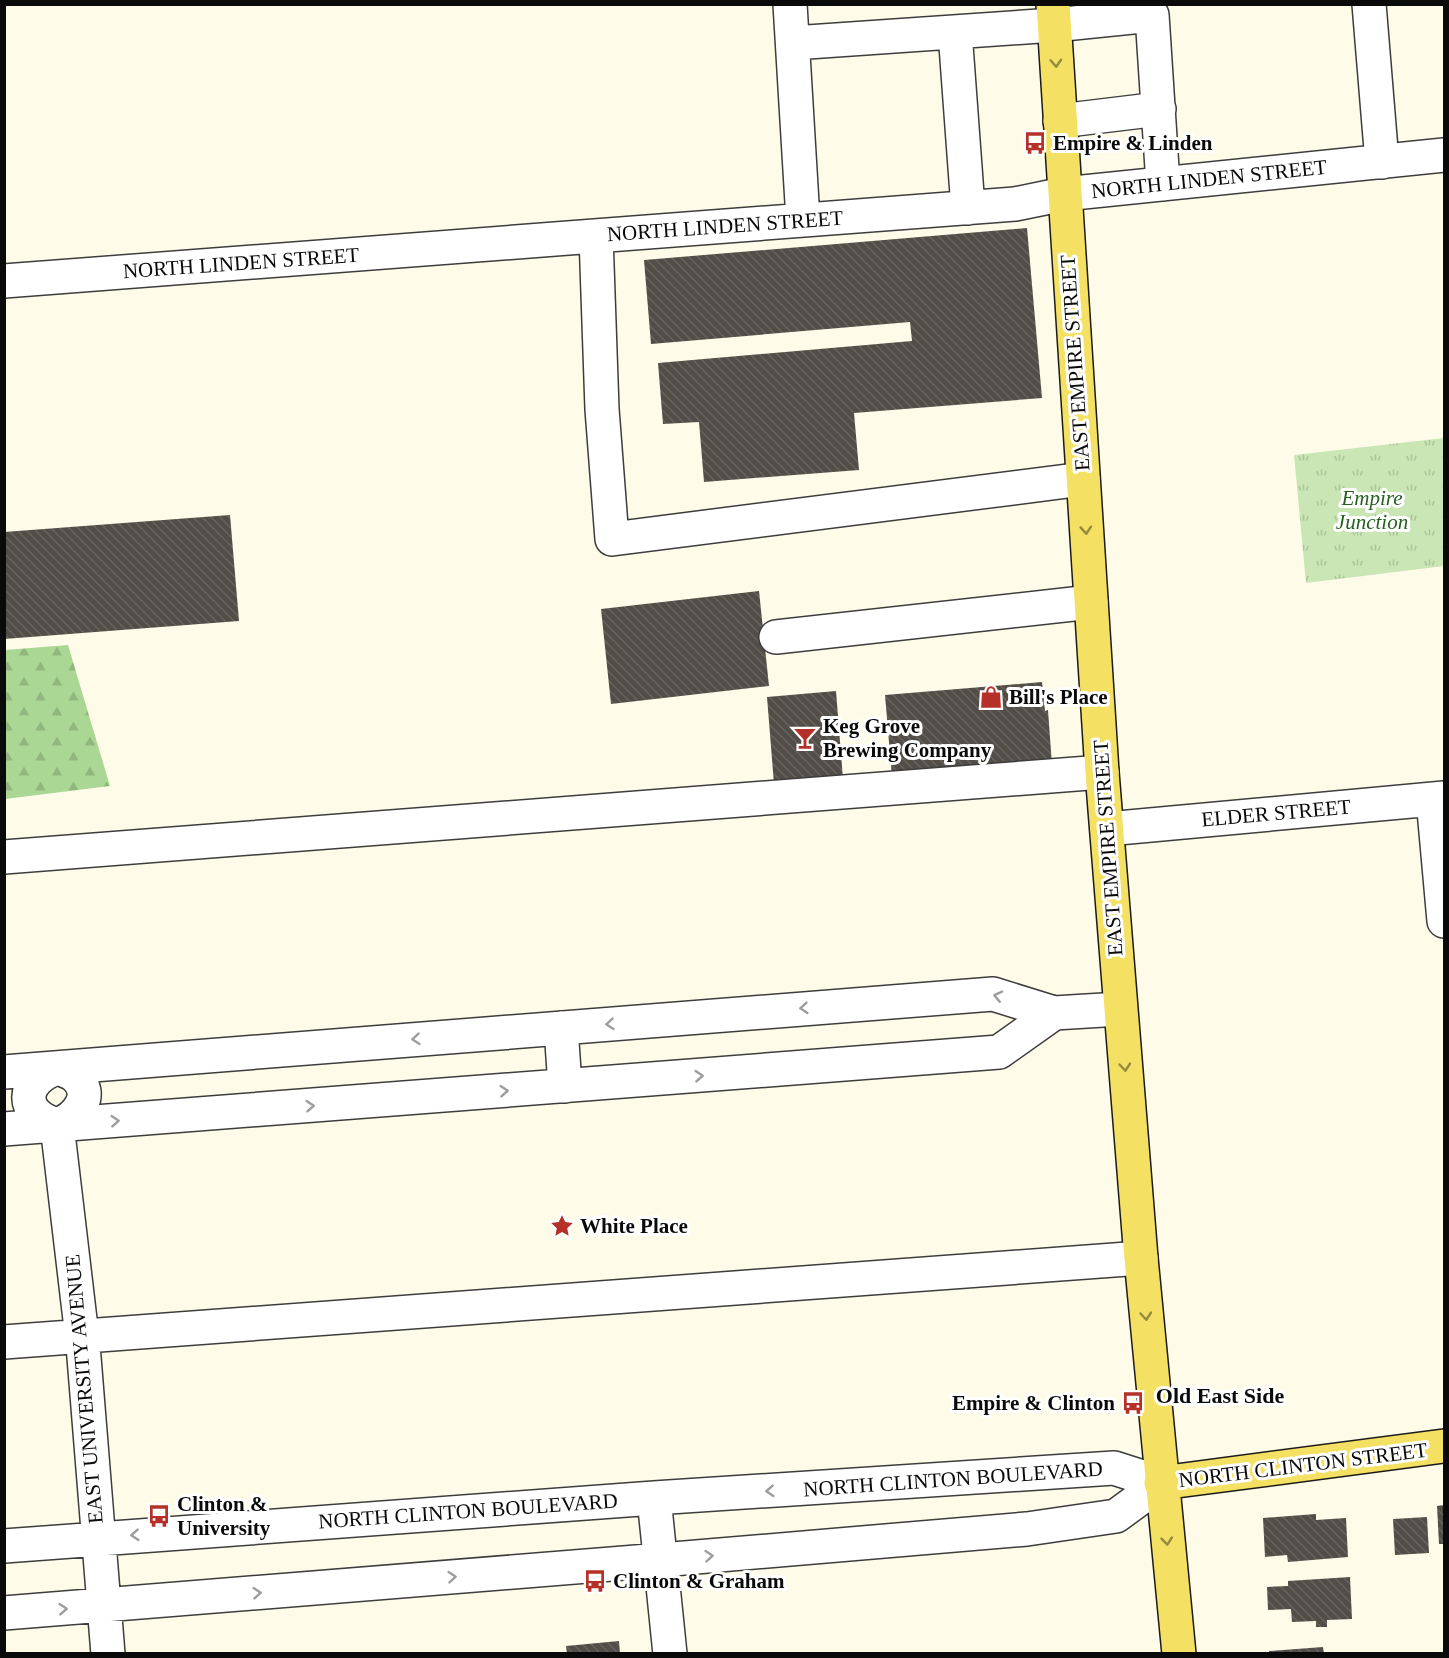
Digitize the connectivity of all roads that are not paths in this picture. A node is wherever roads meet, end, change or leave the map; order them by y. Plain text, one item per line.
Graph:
1 (790, 4) edge
2 (1370, 4) edge
3 (1053, 15) edge
4 (955, 32) junction
5 (794, 43) junction
6 (1159, 109) junction
7 (1060, 121) junction
8 (1444, 155) edge
9 (1382, 162) junction
10 (1162, 184) junction
11 (1064, 194) junction
12 (968, 208) junction
13 (803, 220) junction
14 (596, 236) junction
15 (4, 281) edge
16 (1083, 479) junction
17 (1091, 602) junction
18 (776, 637) dead end
19 (1102, 772) junction
20 (1439, 799) edge
21 (1107, 829) junction
22 (4, 857) edge
23 (1444, 921) edge
24 (1120, 1009) junction
25 (1054, 1013) junction
26 (561, 1028) junction
27 (57, 1068) junction
28 (4, 1072) edge
29 (565, 1086) junction
30 (57, 1125) junction
31 (4, 1129) edge
32 (1141, 1258) junction
33 (82, 1336) junction
34 (4, 1342) edge
35 (1444, 1446) edge
36 (1161, 1483) junction
37 (654, 1498) junction
38 (98, 1538) junction
39 (4, 1546) edge
40 (660, 1560) junction
41 (104, 1605) junction
42 (4, 1613) edge
43 (108, 1653) edge
44 (670, 1653) edge
45 (1179, 1653) edge

1 - 5 street
2 - 9 street
3 - 4 street
3 - 6 street
3 -> 7 main road, EAST EMPIRE STREET
4 - 5 street
4 - 12 street
5 - 13 street
6 - 7 street
6 - 10 street
7 - 11 main road, EAST EMPIRE STREET
8 - 9 street, NORTH LINDEN STREET
9 - 10 street, NORTH LINDEN STREET
10 - 11 street, NORTH LINDEN STREET
11 - 12 street, NORTH LINDEN STREET
11 - 16 main road, EAST EMPIRE STREET
12 - 13 street, NORTH LINDEN STREET
13 - 14 street, NORTH LINDEN STREET
14 - 15 street, NORTH LINDEN STREET
14 - 16 street
16 -> 17 main road, EAST EMPIRE STREET
17 - 18 street
17 - 19 main road, EAST EMPIRE STREET
19 - 21 main road, EAST EMPIRE STREET
19 - 22 street
20 - 21 street, ELDER STREET
20 - 23 street
21 - 24 main road, EAST EMPIRE STREET
24 - 25 street
24 -> 32 main road, EAST EMPIRE STREET
25 -> 26 street
29 -> 25 street
26 -> 27 street
26 - 29 street
27 - 28 street
27 - 30 street
30 -> 29 street
30 - 31 street
30 - 33 street, EAST UNIVERSITY AVENUE
32 - 33 street
32 -> 36 main road, EAST EMPIRE STREET
33 - 34 street
33 - 38 street, EAST UNIVERSITY AVENUE
35 - 36 main road, NORTH CLINTON STREET
36 -> 37 street, NORTH CLINTON BOULEVARD
40 -> 36 street
36 -> 45 main road, EAST EMPIRE STREET
37 -> 38 street, NORTH CLINTON BOULEVARD
37 - 40 street
38 - 39 street, NORTH CLINTON BOULEVARD
38 - 41 street, EAST UNIVERSITY AVENUE
41 -> 40 street
40 - 44 street
42 -> 41 street
41 - 43 street, EAST UNIVERSITY AVENUE

